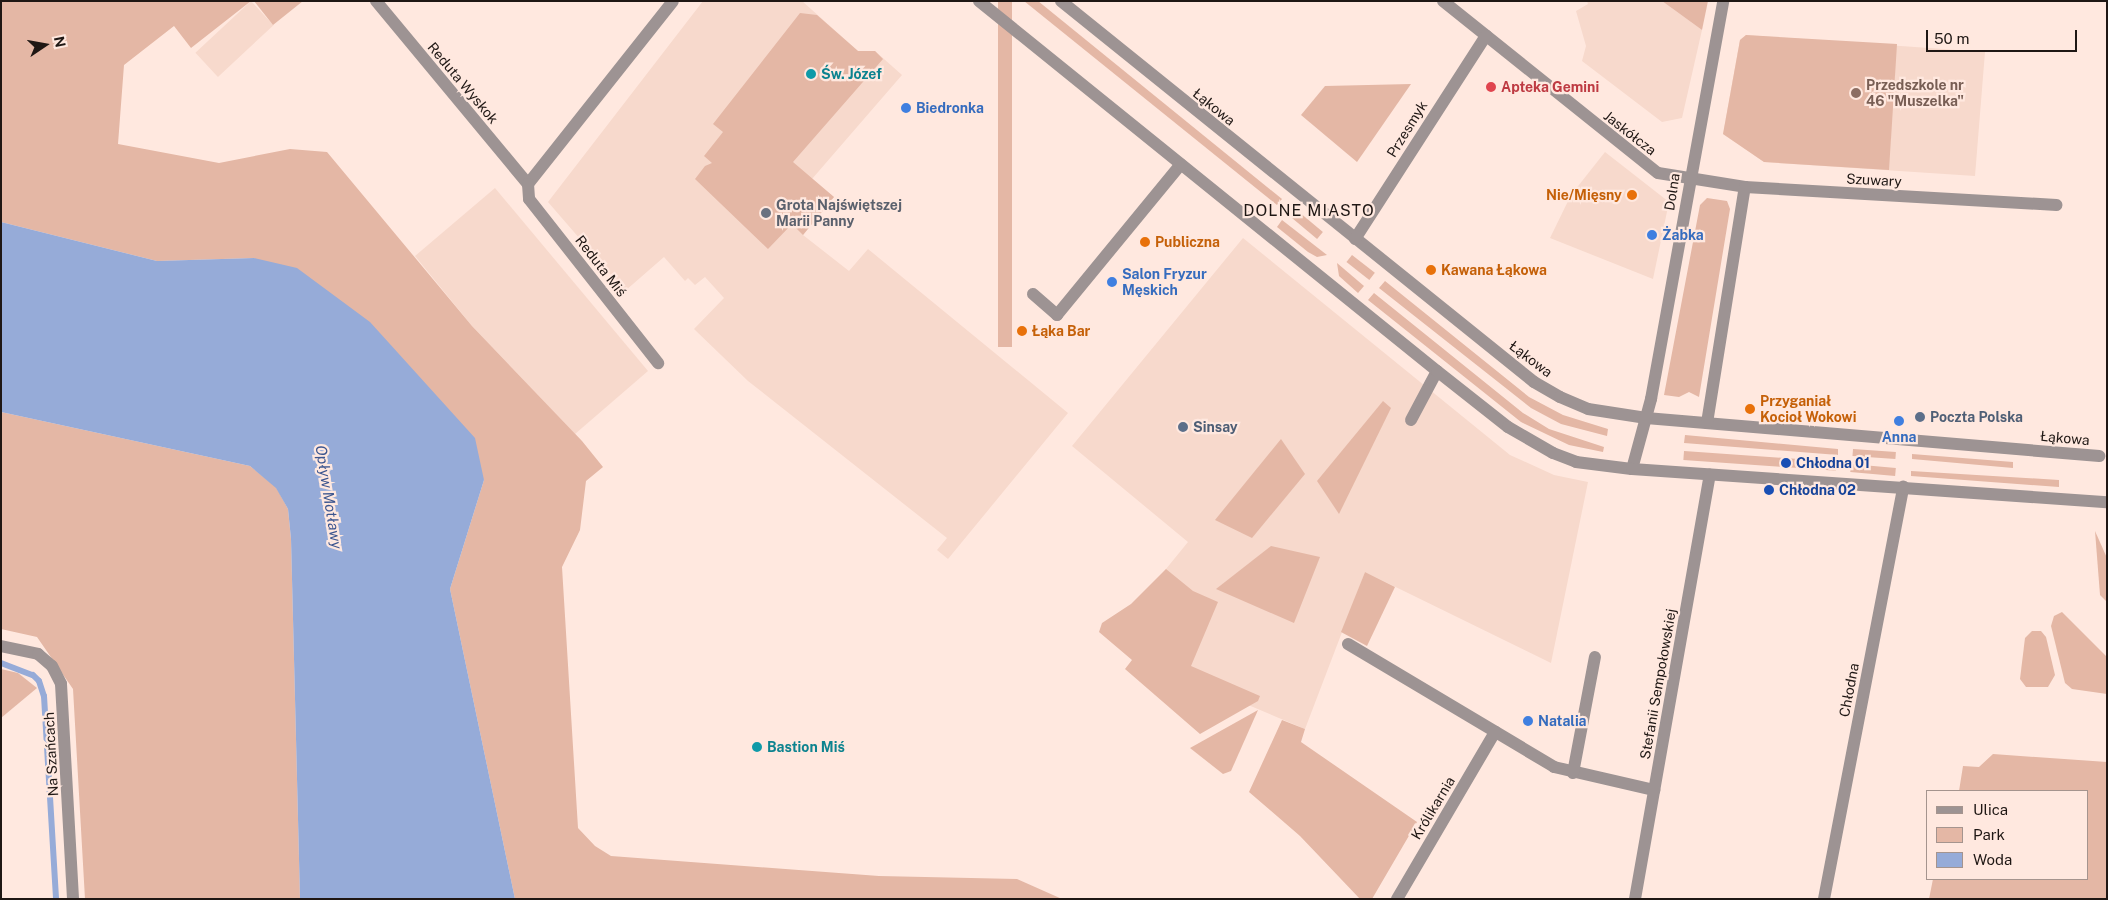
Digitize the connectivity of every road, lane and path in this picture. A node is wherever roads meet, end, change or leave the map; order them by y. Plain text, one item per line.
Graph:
1 (673, 1) edge
2 (978, 1) edge
3 (1061, 1) edge
4 (1443, 1) edge
5 (1722, 1) edge
6 (381, 3) edge
7 (1486, 36) junction
8 (1181, 164) junction
9 (1690, 180) junction
10 (528, 184) junction
11 (1745, 187) junction
12 (2056, 205) dead end
13 (1355, 239) junction
14 (1032, 294) dead end
15 (658, 363) dead end
16 (1436, 371) junction
17 (1646, 418) junction
18 (1411, 420) dead end
19 (1707, 423) junction
20 (2099, 456) dead end
21 (1632, 469) junction
22 (1710, 475) junction
23 (1903, 487) junction
24 (2107, 502) edge
25 (1348, 644) dead end
26 (1, 646) edge
27 (1595, 657) dead end
28 (1496, 732) junction
29 (1573, 773) junction
30 (1654, 790) junction
31 (73, 899) edge
32 (1397, 899) edge
33 (1635, 899) edge
34 (1824, 899) edge

1 - 10 street
2 - 8 street
3 - 13 street, Łąkowa
4 - 7 street, Jaskółcza
5 - 9 street, Dolna
6 - 10 street, Reduta Wyskok
7 - 9 street, Jaskółcza
7 - 13 street, Przesmyk
8 - 14 street
8 - 16 street
9 - 11 street, Szuwary
9 - 17 street, Dolna
10 - 15 street, Reduta Miś
11 - 12 street, Szuwary
11 - 19 street
13 - 17 street, Łąkowa
16 - 18 street
16 - 21 street
17 - 19 street, Łąkowa
17 - 21 street, Dolna
19 - 20 street, Łąkowa
21 - 22 street
22 - 23 street
22 - 30 street, Stefanii Sempołowskiej
23 - 24 street
23 - 34 street, Chłodna
25 - 28 street
26 - 31 street, Na Szańcach
27 - 29 street
28 - 29 street
28 - 32 street, Królikarnia
29 - 30 street
30 - 33 street, Stefanii Sempołowskiej

